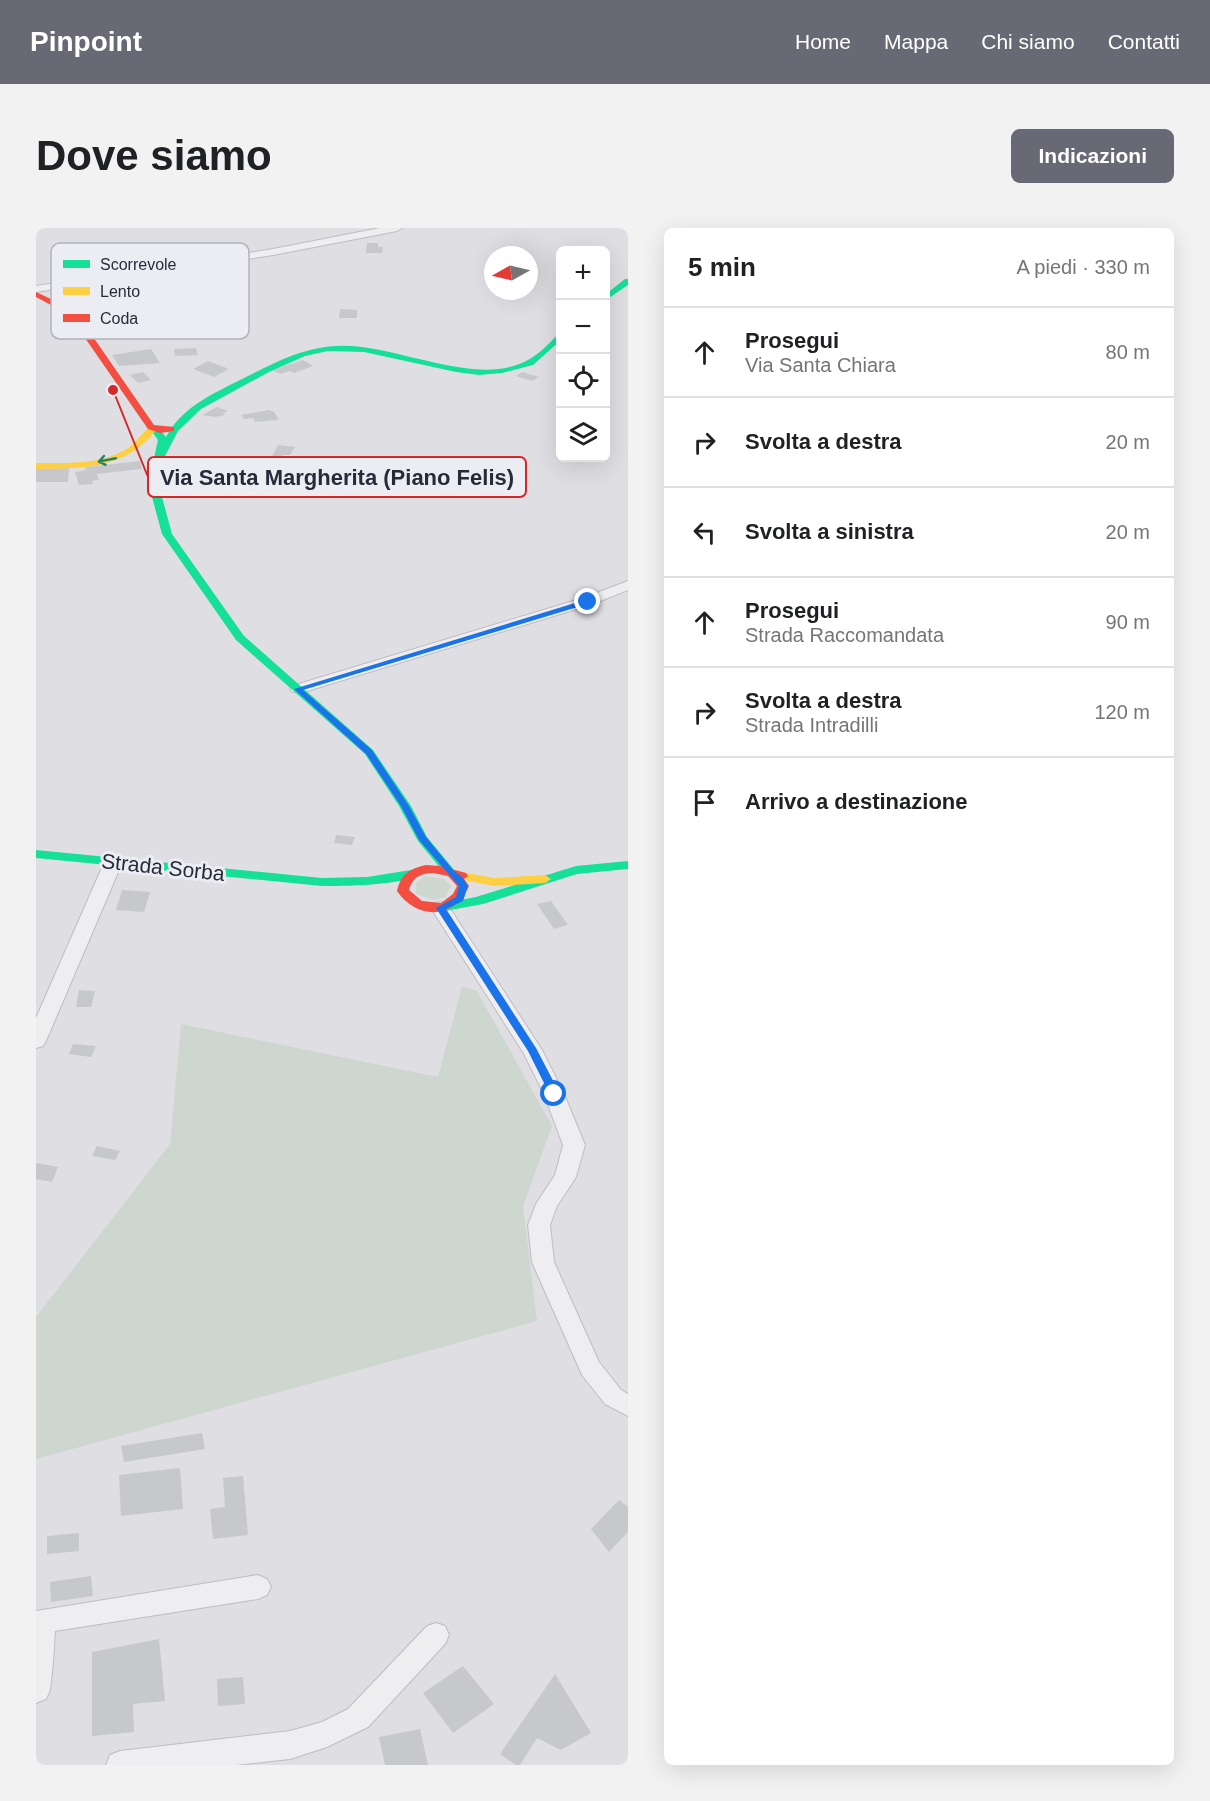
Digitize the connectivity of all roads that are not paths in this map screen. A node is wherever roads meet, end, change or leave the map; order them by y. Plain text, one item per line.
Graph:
1 (328, 228) edge
2 (397, 228) edge
3 (330, 241) junction
4 (249, 255) edge
5 (628, 281) edge
6 (51, 286) edge
7 (36, 289) edge
8 (36, 294) edge
9 (610, 295) edge
10 (51, 302) edge
11 (90, 339) edge
12 (556, 341) edge
13 (163, 425) junction
14 (36, 466) edge
15 (628, 585) edge
16 (298, 689) junction
17 (422, 838) junction
18 (36, 854) edge
19 (113, 862) junction
20 (628, 865) edge
21 (415, 872) junction
22 (452, 874) junction
23 (290, 879) junction
24 (546, 879) junction
25 (365, 896) dead end
26 (396, 901) dead end
27 (416, 904) junction
28 (443, 907) junction
29 (36, 1041) edge
30 (628, 1406) edge
31 (258, 1587) dead end
32 (436, 1635) dead end
33 (37, 1672) edge
34 (120, 1765) edge

1 - 3 street
2 - 3 street
3 - 4 street
5 - 9 street
6 - 7 street
8 - 10 street
11 - 13 street
12 - 13 street
13 -> 14 street
13 - 16 street
15 - 16 street
16 - 17 street
17 - 21 street
17 - 22 street
18 - 19 street, Strada Sorba
19 - 23 street, Strada Sorba
19 - 29 street
20 - 24 street
21 - 22 street
21 - 23 street
21 - 27 street
22 - 24 street
22 - 28 street
23 - 25 street
24 - 28 street
26 - 27 street
27 - 28 street
28 - 30 street
31 - 33 street
32 - 34 street

